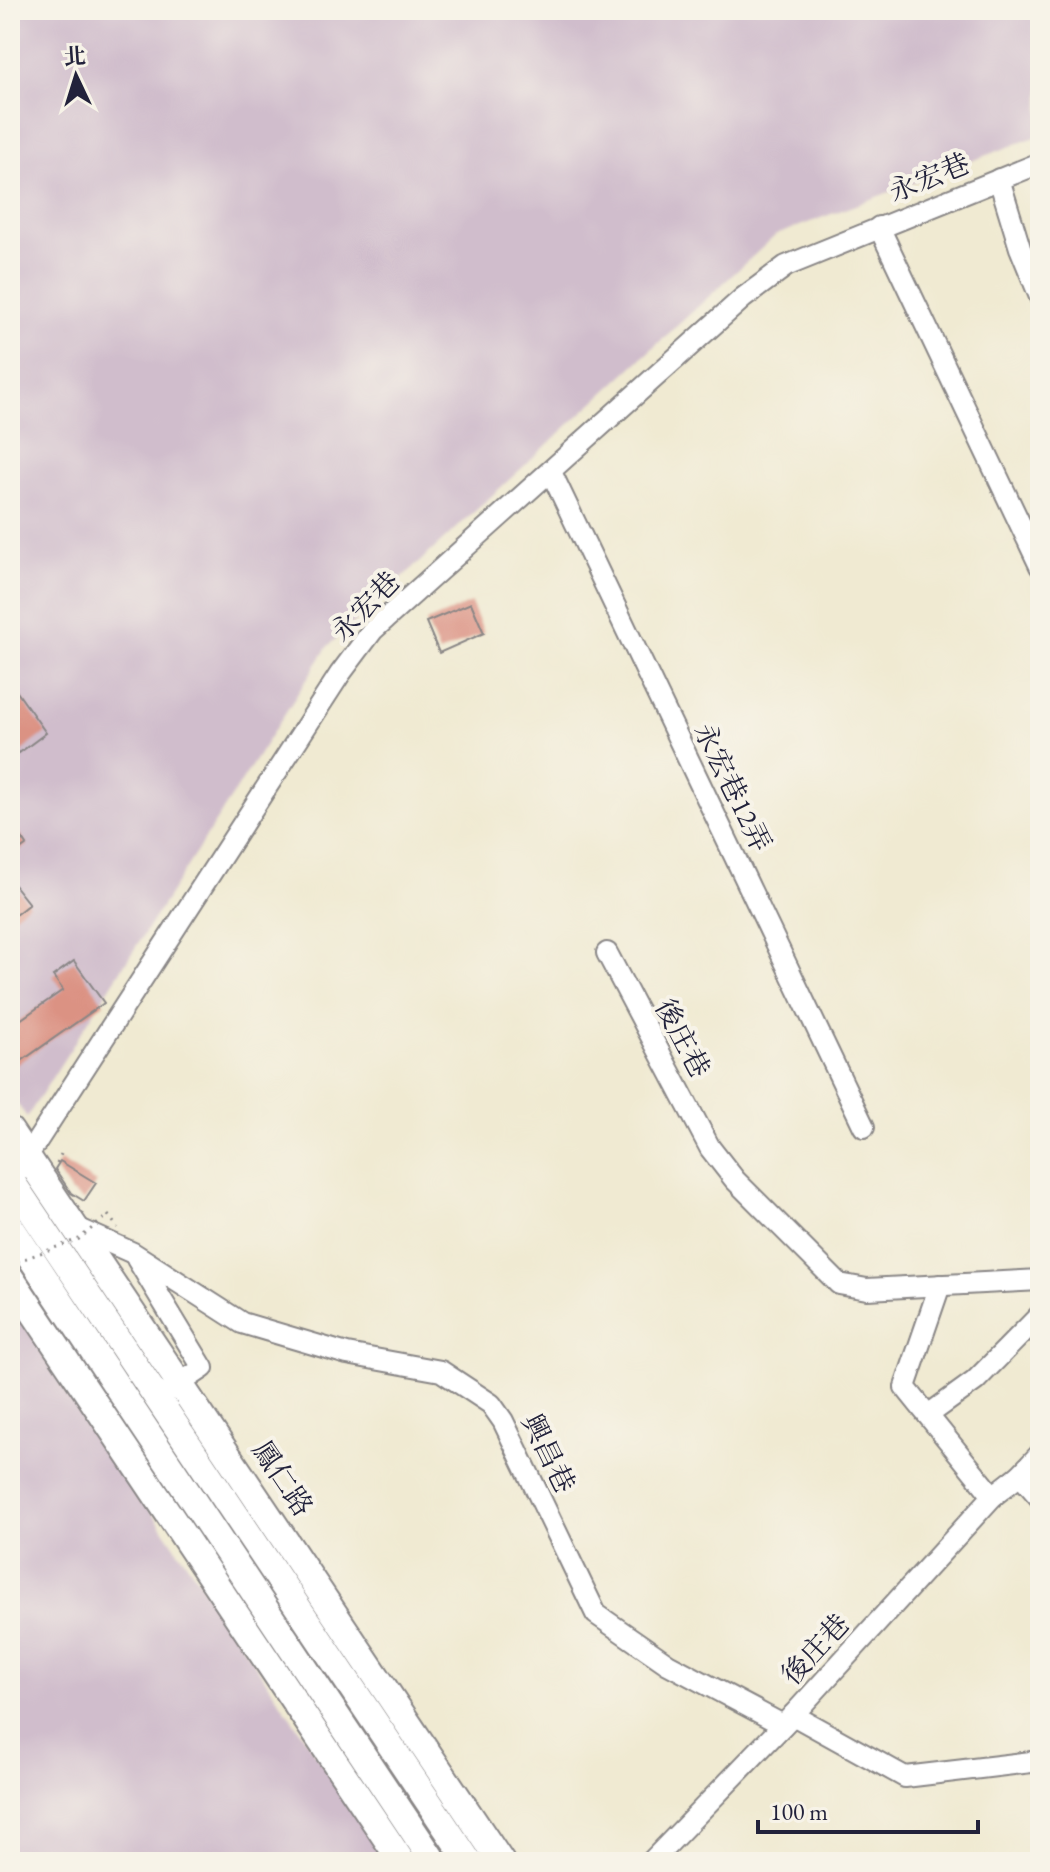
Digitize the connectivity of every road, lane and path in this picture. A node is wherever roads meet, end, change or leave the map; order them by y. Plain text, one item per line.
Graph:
1 (1040, 163) edge
2 (999, 179) junction
3 (879, 227) junction
4 (1040, 297) edge
5 (551, 472) junction
6 (1040, 566) edge
7 (607, 953) dead end
8 (864, 1127) dead end
9 (10, 1131) edge
10 (14, 1175) edge
11 (108, 1215) dead end
12 (10, 1226) edge
13 (77, 1228) junction
14 (133, 1253) junction
15 (10, 1264) edge
16 (10, 1277) edge
17 (1040, 1280) edge
18 (940, 1285) junction
19 (1040, 1315) edge
20 (181, 1383) junction
21 (156, 1398) junction
22 (928, 1415) junction
23 (1040, 1454) edge
24 (1020, 1475) junction
25 (993, 1496) junction
26 (1040, 1498) edge
27 (788, 1720) junction
28 (1040, 1761) edge
29 (402, 1862) edge
30 (434, 1862) edge
31 (469, 1862) edge
32 (501, 1862) edge
33 (651, 1862) edge

1 - 2 street, 永宏巷
2 - 3 street, 永宏巷
2 - 4 street, 永宏巷
3 - 5 street, 永宏巷
3 - 6 street, 永宏巷
5 - 8 street, 永宏巷12弄
5 - 10 street, 永宏巷
7 - 18 street, 後庄巷
9 - 10 main road, 鳳仁路
10 - 13 main road, 鳳仁路
10 - 21 main road, 鳳仁路
11 - 15 path, bridge
12 - 30 main road
13 - 14 street, 興昌巷
13 - 20 main road, 鳳仁路
14 - 20 street
14 - 27 street, 興昌巷
16 - 29 main road
17 - 18 street, 後庄巷
18 - 22 street
19 - 22 street
20 - 21 street
20 - 32 main road, 鳳仁路
21 - 31 main road, 鳳仁路
22 - 25 street
23 - 24 street, 後庄巷
24 - 25 street, 後庄巷
24 - 26 street
25 - 27 street, 後庄巷
27 - 28 street, 興昌巷
27 - 33 street, 後庄巷

